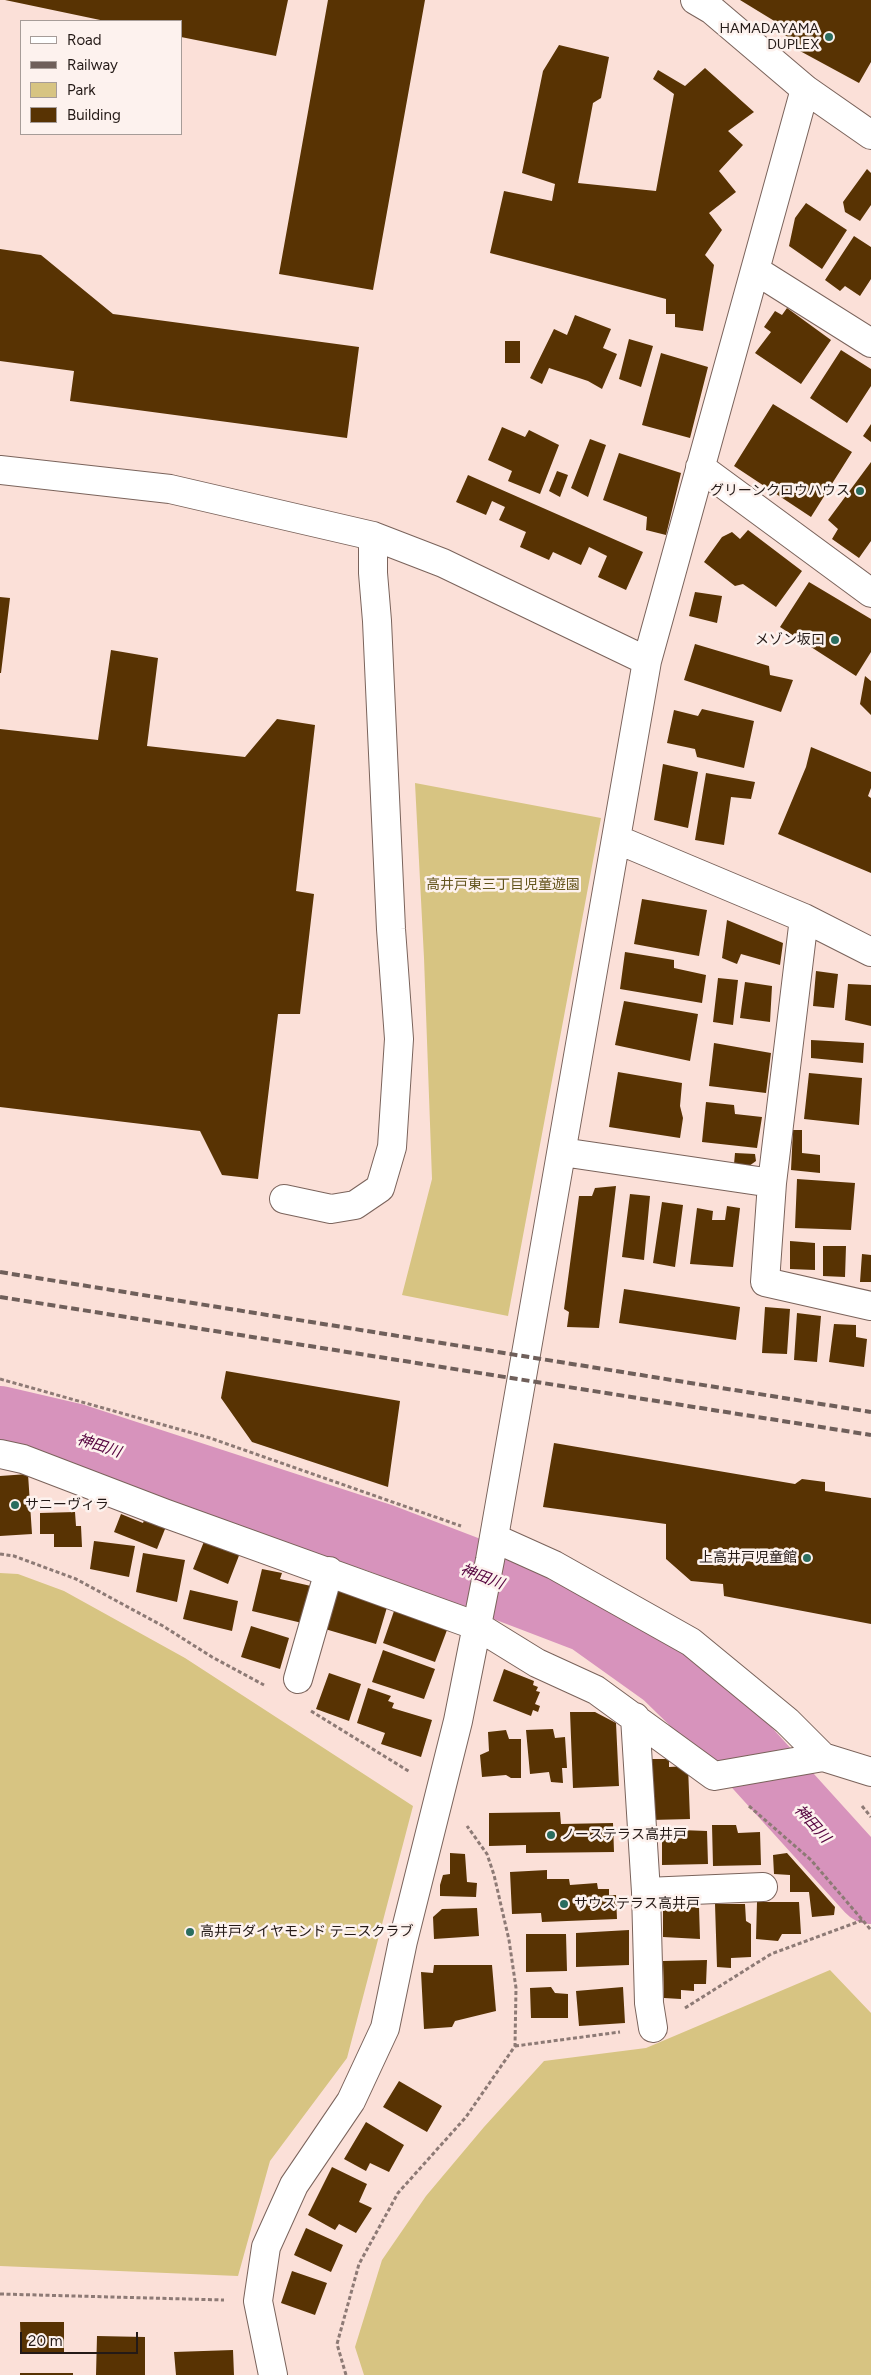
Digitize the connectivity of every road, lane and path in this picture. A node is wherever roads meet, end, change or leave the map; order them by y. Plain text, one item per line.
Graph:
1 (708, 3) edge
2 (805, 88) junction
3 (871, 135) edge
4 (755, 270) junction
5 (871, 343) edge
6 (700, 467) junction
7 (0, 470) edge
8 (373, 536) junction
9 (871, 593) edge
10 (647, 661) junction
11 (616, 839) junction
12 (804, 918) junction
13 (871, 952) edge
14 (562, 1152) junction
15 (772, 1183) junction
16 (284, 1199) dead end
17 (871, 1306) edge
18 (0, 1378) edge
19 (0, 1454) edge
20 (492, 1549) junction
21 (0, 1554) edge
22 (330, 1571) junction
23 (478, 1621) junction
24 (298, 1679) dead end
25 (269, 1687) dead end
26 (303, 1707) dead end
27 (635, 1717) junction
28 (823, 1757) junction
29 (871, 1772) edge
30 (724, 1774) junction
31 (440, 1798) junction
32 (763, 1887) dead end
33 (646, 1892) junction
34 (863, 1920) junction
35 (871, 1930) edge
36 (653, 2028) junction
37 (515, 2046) junction
38 (0, 2294) edge
39 (258, 2301) junction
40 (273, 2375) edge
41 (346, 2375) edge

1 - 2 street
2 - 3 street
2 - 4 street
4 - 5 street
4 - 6 street
6 - 9 street
6 - 10 street
7 - 8 street
8 - 10 street
8 - 16 street
10 - 11 street
11 - 12 street
11 - 14 street
12 - 13 street
12 - 15 street
14 - 15 street
14 - 20 street
15 - 17 street
18 - 20 path
19 - 22 street
20 - 23 street
20 - 28 street
21 - 25 path
22 - 23 street
22 - 24 street
23 - 27 street
23 - 31 street
26 - 31 path
27 - 30 street
27 - 33 street
28 - 29 street
28 - 30 street
30 - 34 path
31 - 37 path
31 - 39 street
32 - 33 street
33 - 36 street
34 - 35 path
34 - 36 path
36 - 37 path
37 - 41 path
38 - 39 path
39 - 40 street

